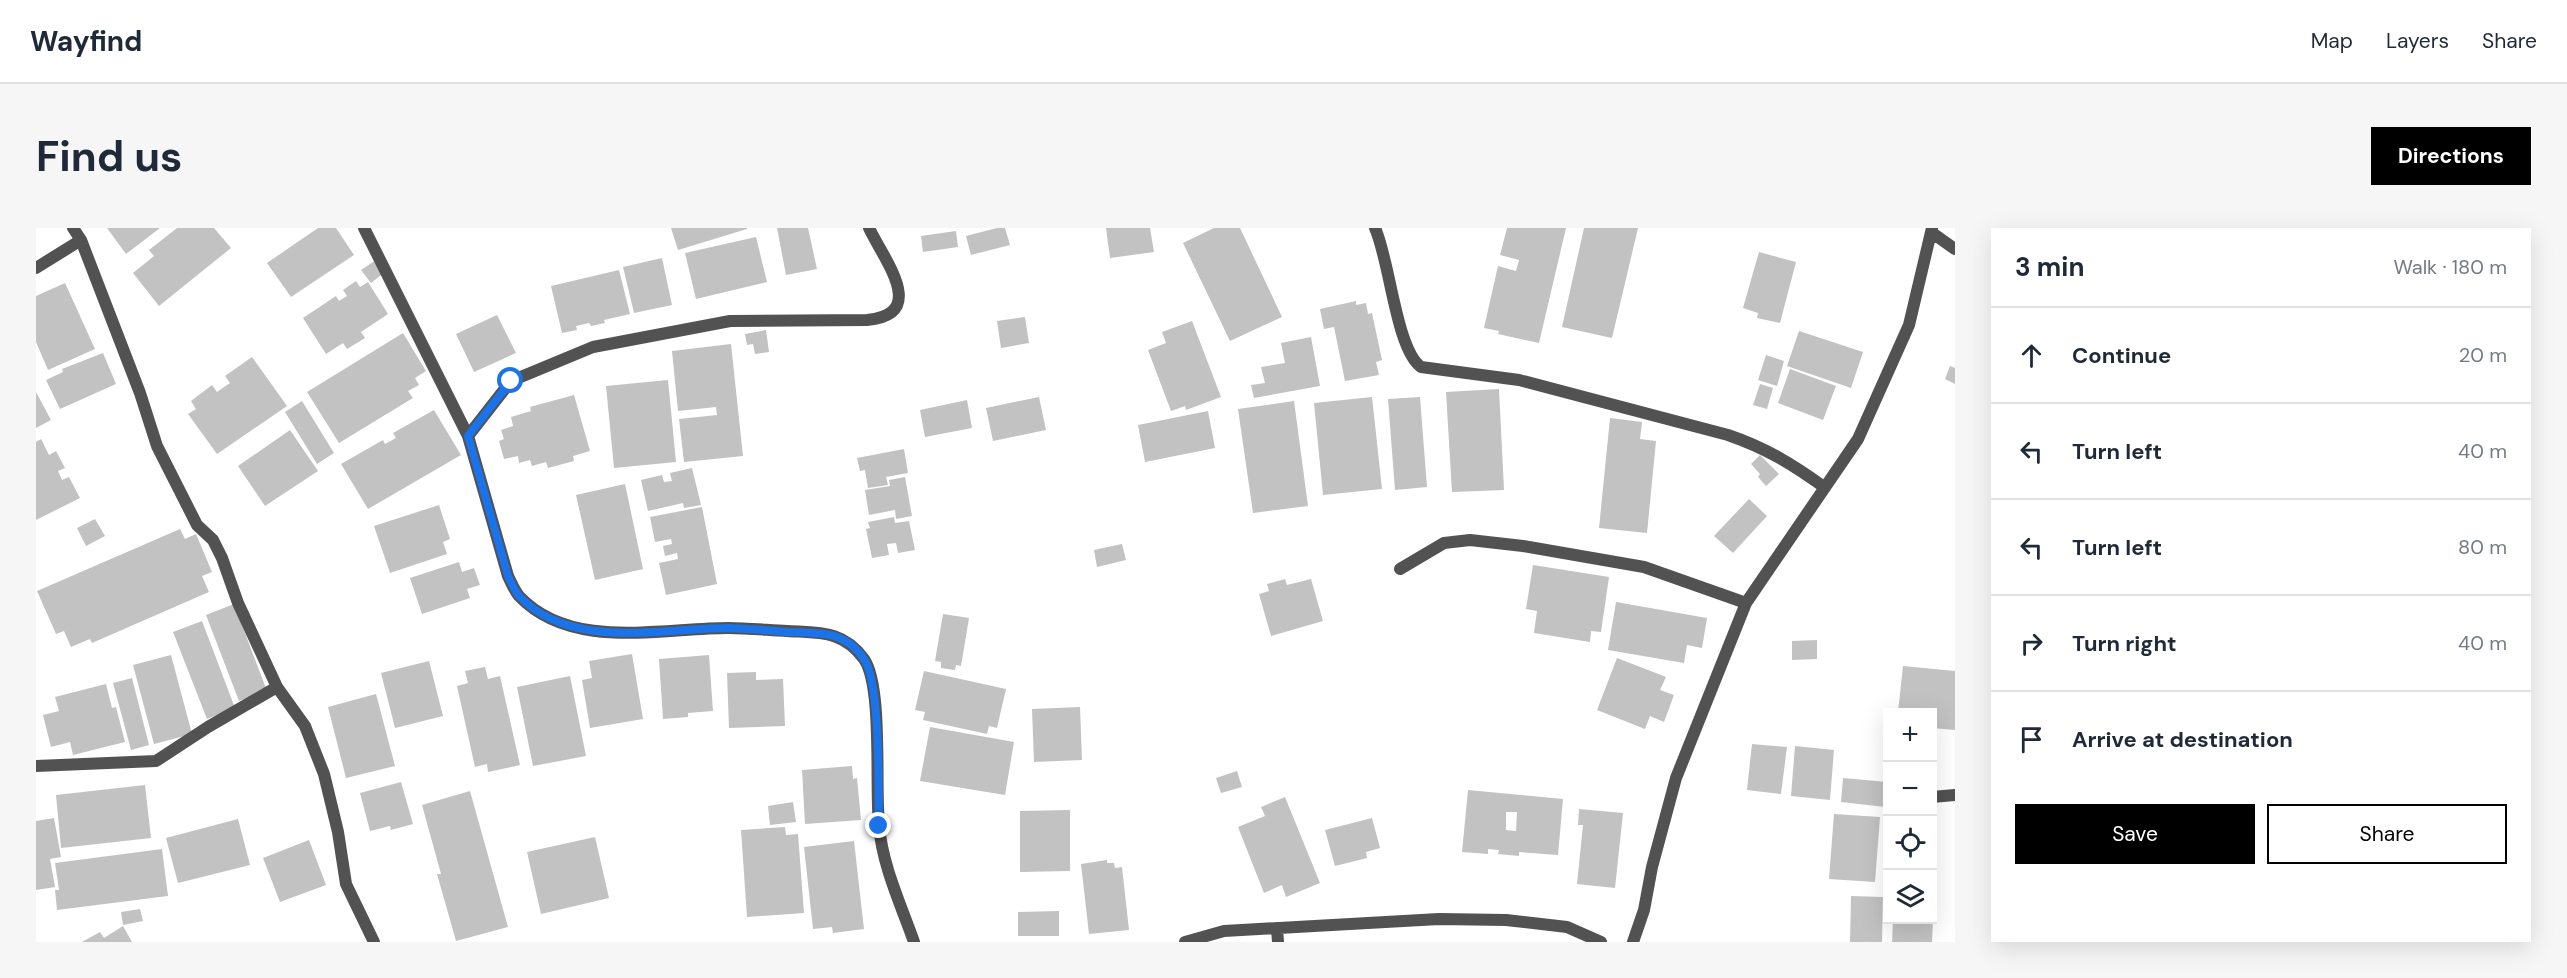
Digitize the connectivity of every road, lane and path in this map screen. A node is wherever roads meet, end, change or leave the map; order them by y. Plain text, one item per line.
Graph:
1 (73, 228) edge
2 (364, 228) edge
3 (869, 228) edge
4 (1375, 228) edge
5 (1931, 230) edge
6 (81, 240) junction
7 (1955, 249) edge
8 (36, 268) edge
9 (468, 436) junction
10 (1824, 487) junction
11 (1400, 569) dead end
12 (1746, 603) junction
13 (277, 687) junction
14 (36, 766) edge
15 (1955, 795) edge
16 (1937, 797) edge
17 (1277, 928) junction
18 (374, 942) edge
19 (914, 942) edge
20 (1185, 942) edge
21 (1278, 942) edge
22 (1601, 942) edge
23 (1633, 942) edge

1 - 6 street
2 - 9 street
3 - 9 street
4 - 10 street
5 - 7 street
5 - 10 street
6 - 8 street
6 - 13 street
9 - 19 street
10 - 12 street
11 - 12 street
12 - 23 street
13 - 14 street
13 - 18 street
15 - 16 street
17 - 20 street
17 - 21 street
17 - 22 street

